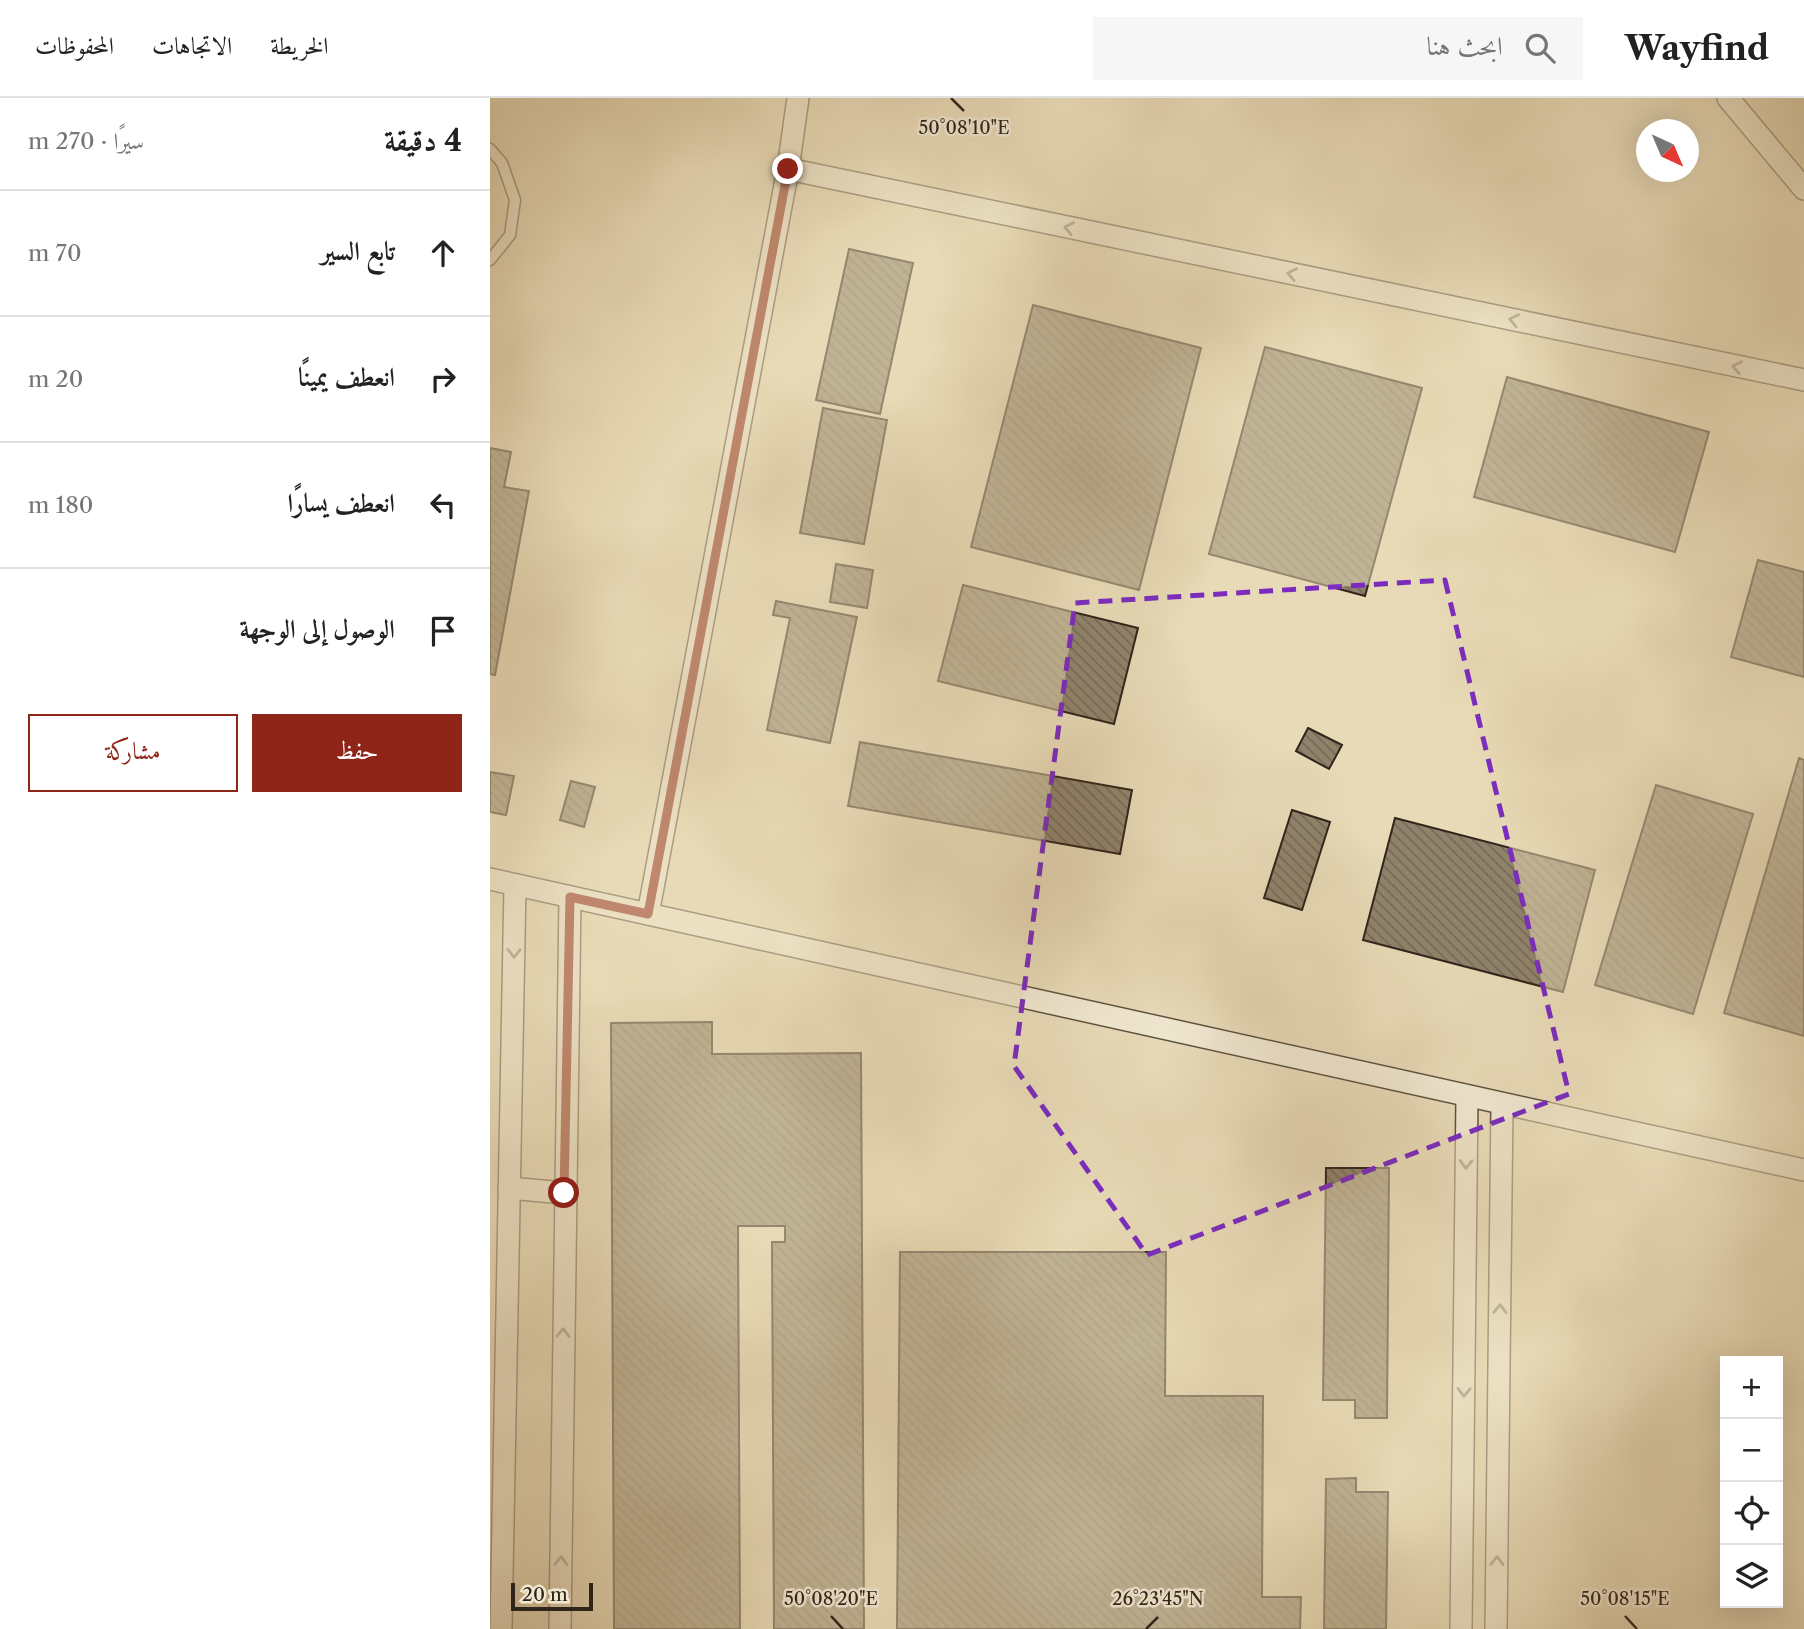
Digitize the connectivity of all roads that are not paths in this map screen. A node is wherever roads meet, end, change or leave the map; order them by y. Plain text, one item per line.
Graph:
1 (798, 98) edge
2 (1728, 98) edge
3 (490, 149) edge
4 (788, 169) junction
5 (1804, 189) edge
6 (490, 260) edge
7 (1804, 380) edge
8 (490, 879) edge
9 (515, 884) junction
10 (570, 897) junction
11 (648, 914) junction
12 (1467, 1096) junction
13 (1502, 1104) junction
14 (1804, 1170) edge
15 (509, 1188) junction
16 (564, 1193) junction
17 (501, 1629) edge
18 (560, 1629) edge
19 (1461, 1629) edge
20 (1496, 1629) edge

1 - 4 street
2 - 5 street
3 - 6 lane
7 -> 4 street
4 - 11 street
8 - 9 street
9 - 10 street
9 -> 15 street
10 - 11 street
10 - 16 street
11 - 12 street
12 - 13 street
12 -> 19 street
13 - 14 street
20 -> 13 street
15 - 16 street
15 - 17 street
18 -> 16 street

